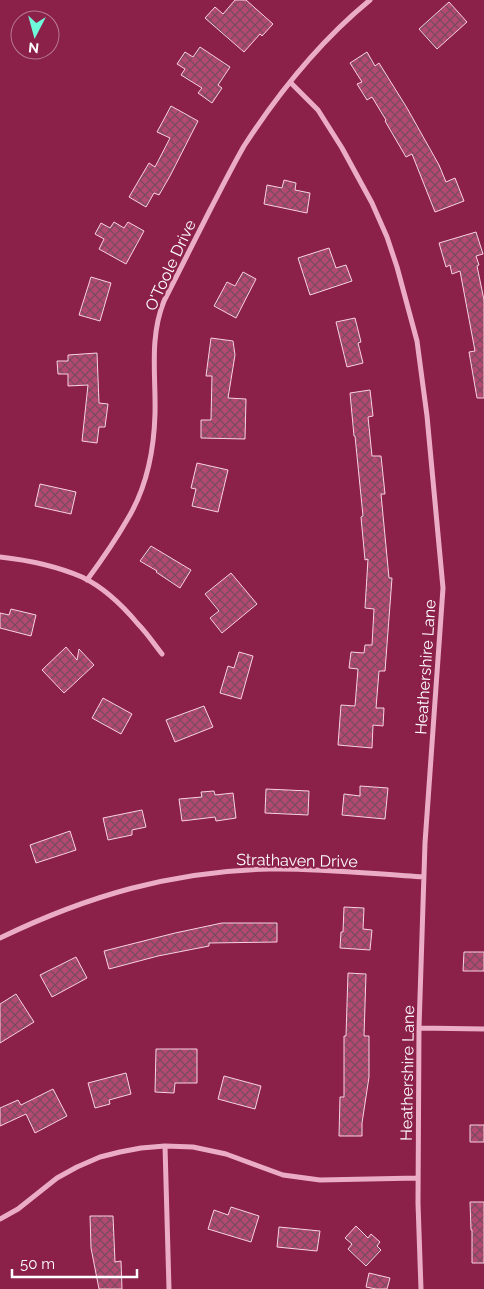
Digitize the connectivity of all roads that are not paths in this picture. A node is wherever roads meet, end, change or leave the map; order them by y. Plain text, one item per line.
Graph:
1 (370, 0) edge
2 (290, 82) junction
3 (0, 557) edge
4 (87, 580) junction
5 (162, 654) dead end
6 (424, 877) junction
7 (0, 938) edge
8 (419, 1028) junction
9 (484, 1028) edge
10 (165, 1146) junction
11 (418, 1178) junction
12 (0, 1219) edge
13 (168, 1289) edge
14 (421, 1289) edge

1 - 2 street, O'Toole Drive
2 - 4 street, O'Toole Drive
2 - 6 street, Heathershire Lane
3 - 4 street
4 - 5 street
6 - 7 street, Strathaven Drive
6 - 8 street, Heathershire Lane
8 - 9 street
8 - 11 street, Heathershire Lane
10 - 11 street
10 - 12 street
10 - 13 street
11 - 14 street, Heathershire Lane

